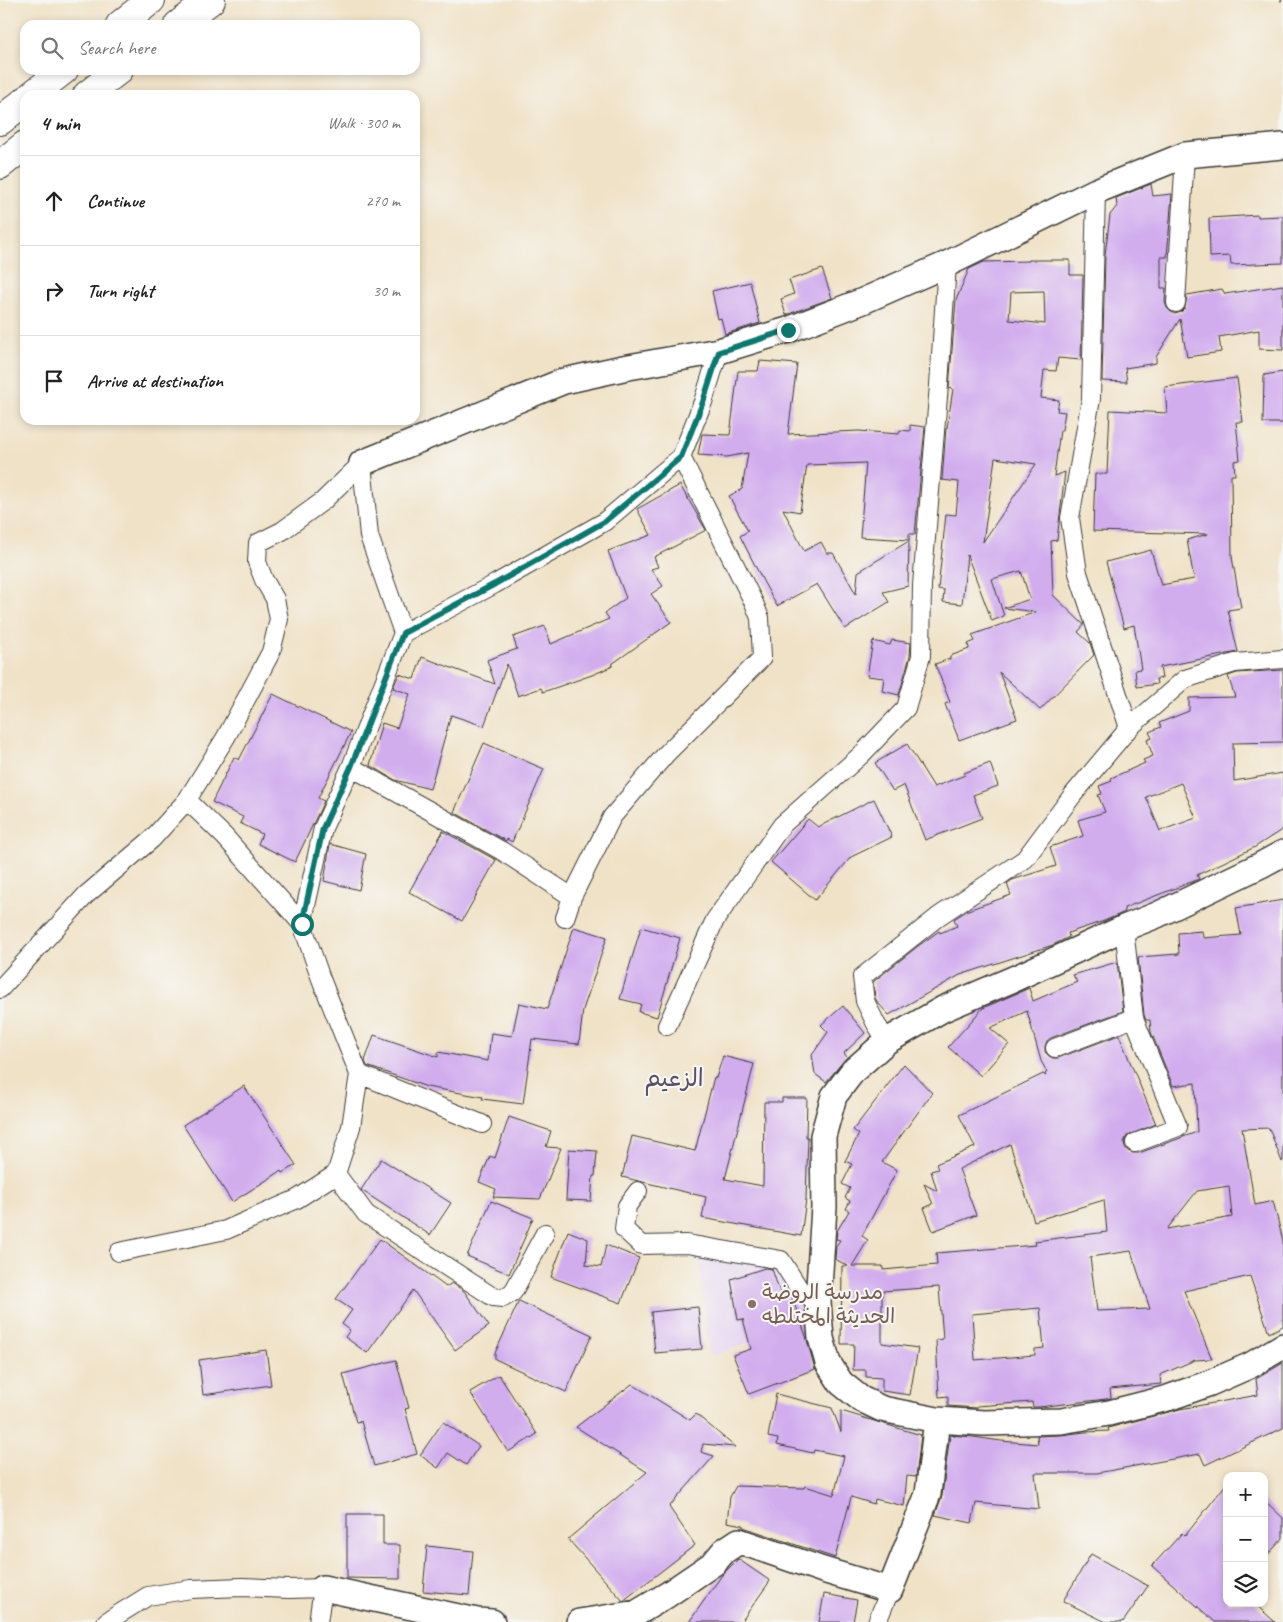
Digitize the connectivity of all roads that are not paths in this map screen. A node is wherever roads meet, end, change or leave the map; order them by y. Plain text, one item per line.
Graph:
1 (151, 0) edge
2 (211, 0) edge
3 (126, 20) edge
4 (185, 20) edge
5 (58, 75) edge
6 (113, 75) edge
7 (38, 90) edge
8 (93, 90) edge
9 (20, 105) edge
10 (0, 121) edge
11 (1283, 146) edge
12 (20, 149) edge
13 (1185, 155) junction
14 (0, 165) edge
15 (1096, 191) junction
16 (947, 264) junction
17 (1176, 303) dead end
18 (719, 352) junction
19 (681, 457) junction
20 (362, 463) junction
21 (403, 633) junction
22 (1283, 659) edge
23 (1129, 728) junction
24 (351, 767) junction
25 (187, 800) junction
26 (1283, 853) edge
27 (572, 898) junction
28 (565, 918) dead end
29 (302, 924) junction
30 (1124, 928) junction
31 (0, 989) edge
32 (1134, 1018) junction
33 (667, 1026) dead end
34 (887, 1041) junction
35 (1055, 1048) dead end
36 (359, 1074) junction
37 (482, 1124) dead end
38 (1135, 1143) dead end
39 (336, 1174) junction
40 (638, 1191) dead end
41 (544, 1233) dead end
42 (119, 1252) dead end
43 (818, 1304) junction
44 (1283, 1346) edge
45 (937, 1420) junction
46 (323, 1588) junction
47 (890, 1590) junction
48 (106, 1622) edge
49 (318, 1622) edge
50 (492, 1622) edge
51 (579, 1622) edge
52 (877, 1622) edge

1 - 3 highway
2 - 4 highway
5 - 7 highway
6 - 8 highway
9 - 10 highway
11 - 13 street
12 - 14 highway
13 - 15 street
13 - 17 street
15 - 16 street
15 - 23 street
16 - 18 street
16 - 33 street
18 - 19 street
18 - 20 street
19 - 21 street
19 - 27 street
20 - 21 street
20 - 25 street
21 - 24 street
22 - 23 street
23 - 34 street
24 - 27 street
24 - 29 street
25 - 29 street
25 - 31 street
26 - 30 street
27 - 28 street
29 - 36 street
30 - 32 street
30 - 34 street
32 - 35 street
32 - 38 street
34 - 43 street
36 - 37 street
36 - 39 street
39 - 41 street
39 - 42 street
40 - 43 street
43 - 45 street
44 - 45 street
45 - 47 street
46 - 48 street
46 - 49 street
46 - 50 street
47 - 51 street
47 - 52 street

